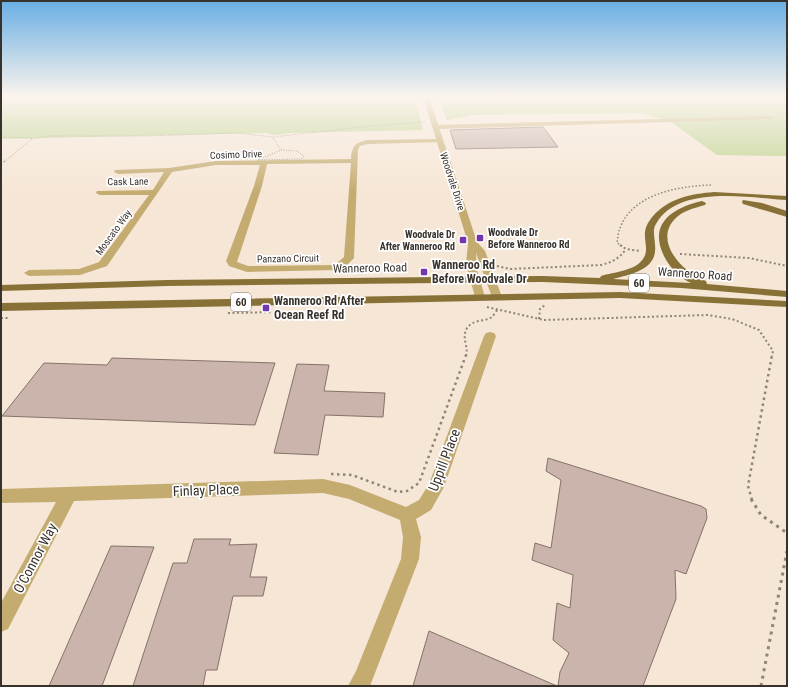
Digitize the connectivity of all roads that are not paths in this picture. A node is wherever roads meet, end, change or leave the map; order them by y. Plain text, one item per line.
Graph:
1 (437, 129) edge
2 (440, 141) junction
3 (355, 161) junction
4 (264, 163) junction
5 (169, 170) junction
6 (118, 172) dead end
7 (155, 192) junction
8 (100, 193) dead end
9 (764, 197) junction
10 (787, 198) edge
11 (787, 202) edge
12 (787, 214) edge
13 (473, 243) junction
14 (29, 273) dead end
15 (474, 279) junction
16 (490, 279) junction
17 (596, 281) junction
18 (1, 288) edge
19 (724, 288) junction
20 (787, 294) edge
21 (480, 297) junction
22 (497, 297) junction
23 (787, 304) edge
24 (1, 307) edge
25 (490, 336) dead end
26 (70, 494) junction
27 (1, 496) edge
28 (407, 515) junction
29 (6, 603) edge
30 (1, 622) edge
31 (358, 686) edge

1 - 2 street, Woodvale Drive
2 - 3 street, Panzano Circuit
2 - 13 street, Woodvale Drive
3 - 4 street, Cosimo Drive
3 - 4 street, Panzano Circuit
4 - 5 street, Cosimo Drive
5 - 6 street, Cosimo Drive
5 - 7 street, Moscato Way
7 - 8 street, Cask Lane
7 - 14 street, Moscato Way
9 - 10 highway
9 - 11 highway
9 - 17 highway
12 - 19 highway
13 - 15 street, Woodvale Drive
13 - 16 street, Woodvale Drive
15 - 16 highway, Wanneroo Road / 60
15 - 18 highway, Wanneroo Road / 60
15 - 21 street, Woodvale Drive
16 - 17 highway, Wanneroo Road / 60
16 - 22 street, Woodvale Drive
17 - 19 highway, Wanneroo Road / 60
19 - 20 highway, Wanneroo Road / 60
21 - 22 highway, 60
21 - 24 highway, 60
22 - 23 highway, 60
25 - 28 street, Uppill Place
26 - 27 street, Finlay Place
26 - 28 street, Finlay Place
26 - 29 street, O'Connor Way
28 - 31 street
29 - 30 street, O'Connor Way

